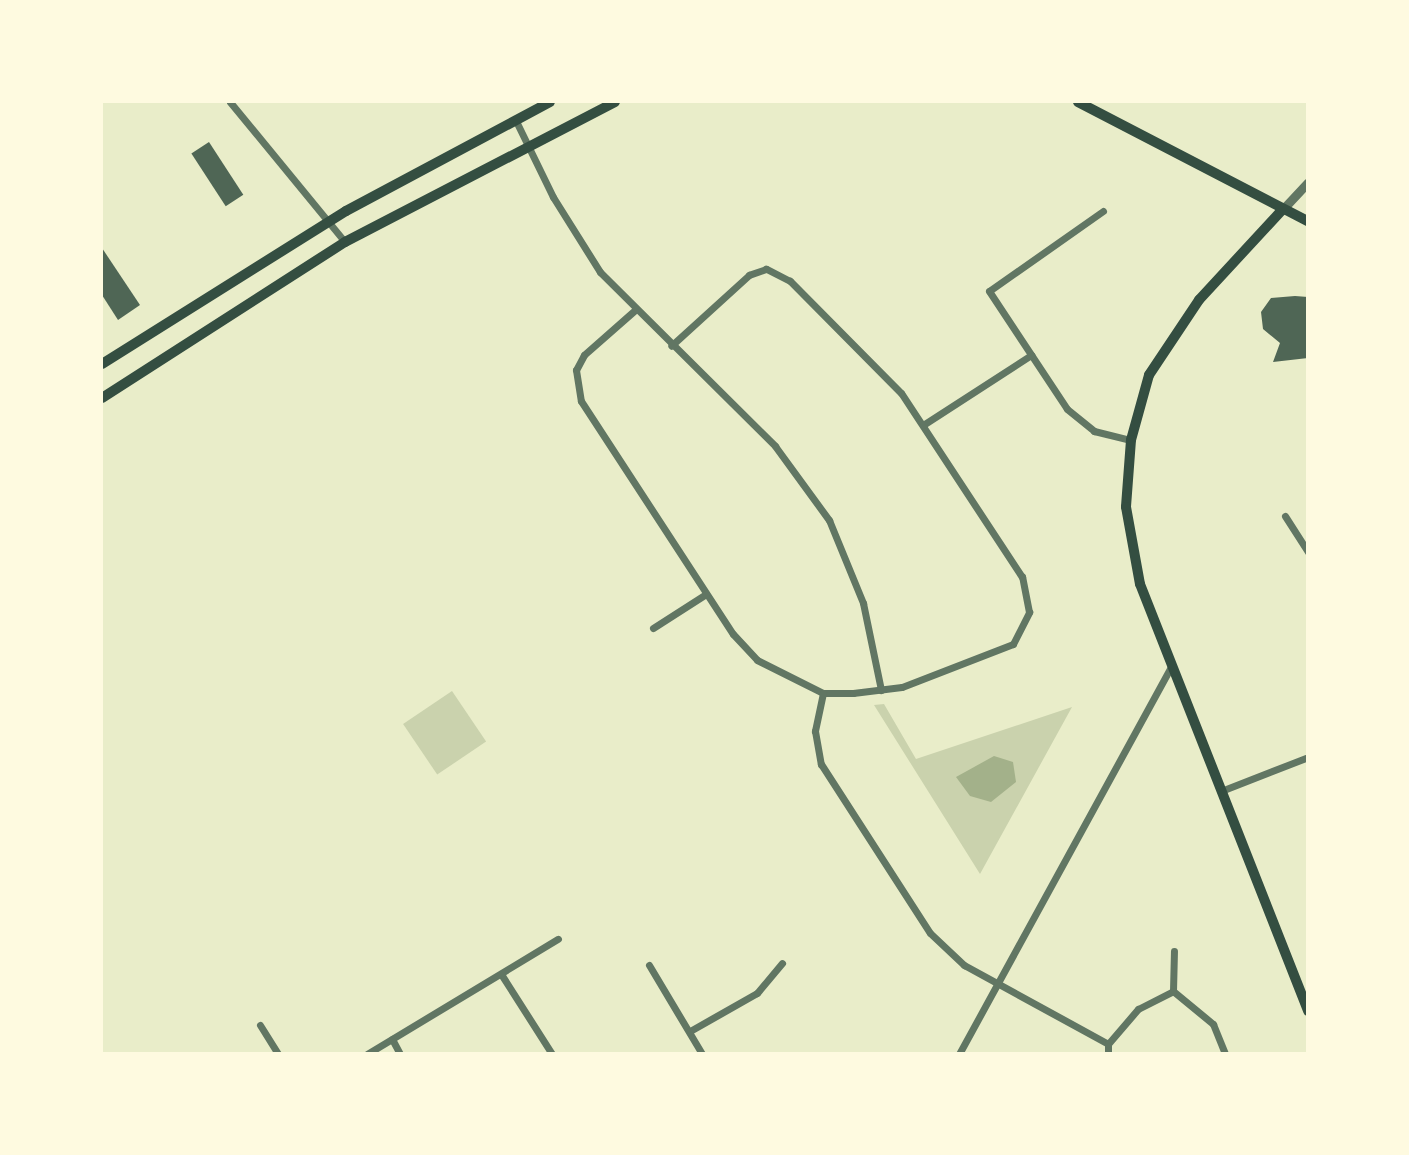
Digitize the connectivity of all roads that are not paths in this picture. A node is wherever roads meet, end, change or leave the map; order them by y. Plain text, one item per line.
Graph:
1 (230, 102) edge
2 (550, 102) edge
3 (615, 102) edge
4 (1077, 102) edge
5 (515, 119) junction
6 (528, 145) junction
7 (1307, 182) edge
8 (1282, 210) junction
9 (1103, 211) dead end
10 (332, 219) junction
11 (1307, 221) edge
12 (345, 242) junction
13 (635, 310) junction
14 (671, 346) junction
15 (1031, 355) junction
16 (102, 364) edge
17 (102, 398) edge
18 (923, 425) junction
19 (1130, 440) junction
20 (1285, 516) dead end
21 (1307, 552) edge
22 (706, 594) junction
23 (653, 628) dead end
24 (1171, 666) junction
25 (881, 690) junction
26 (823, 693) junction
27 (1307, 757) edge
28 (1221, 791) junction
29 (558, 939) dead end
30 (1174, 951) dead end
31 (782, 963) dead end
32 (649, 965) dead end
33 (501, 974) junction
34 (999, 985) junction
35 (1173, 991) junction
36 (1307, 1011) edge
37 (260, 1025) dead end
38 (690, 1031) junction
39 (392, 1039) junction
40 (1108, 1044) junction
41 (278, 1054) edge
42 (367, 1054) edge
43 (400, 1054) edge
44 (552, 1054) edge
45 (702, 1054) edge
46 (959, 1054) edge
47 (1108, 1054) edge
48 (1225, 1054) edge

1 - 10 street
2 - 5 main road
3 - 6 main road
4 - 8 main road
5 - 6 street
5 - 10 main road
6 - 12 main road
6 - 13 street
7 - 8 street
8 - 11 main road
8 - 19 main road
9 - 15 street
10 - 12 street
10 - 16 main road
12 - 17 main road
13 - 14 street
13 - 22 street
14 - 18 street
14 - 25 street
15 - 18 street
15 - 19 street
18 - 25 street
19 - 24 main road
20 - 21 street
22 - 23 street
22 - 26 street
24 - 28 main road
24 - 34 street
25 - 26 street
26 - 34 street
27 - 28 street
28 - 36 main road
29 - 33 street
30 - 35 street
31 - 38 street
32 - 38 street
33 - 39 street
33 - 44 street
34 - 40 street
34 - 46 street
35 - 40 street
35 - 48 street
37 - 41 street
38 - 45 street
39 - 42 street
39 - 43 street
40 - 47 street

